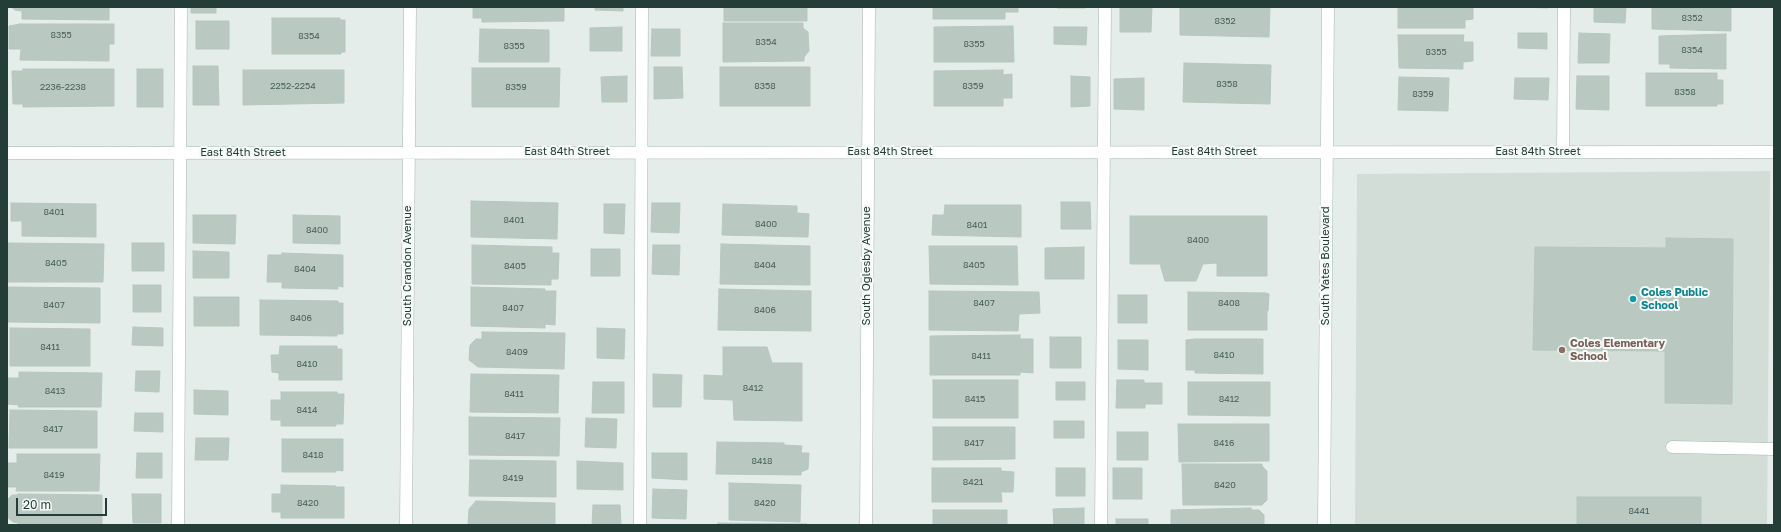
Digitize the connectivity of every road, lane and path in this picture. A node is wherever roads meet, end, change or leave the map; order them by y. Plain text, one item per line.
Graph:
1 (181, 7) edge
2 (410, 7) edge
3 (642, 7) edge
4 (869, 7) edge
5 (1105, 7) edge
6 (1328, 7) edge
7 (1564, 7) edge
8 (641, 152) junction
9 (868, 152) junction
10 (1104, 152) junction
11 (1327, 152) junction
12 (1563, 152) junction
13 (1774, 152) edge
14 (7, 153) edge
15 (180, 153) junction
16 (409, 153) junction
17 (1672, 447) dead end
18 (1774, 449) edge
19 (178, 525) edge
20 (406, 525) edge
21 (640, 525) edge
22 (866, 525) edge
23 (1101, 525) edge
24 (1324, 525) edge

1 - 15 street
2 - 16 street, South Crandon Avenue
3 - 8 street
4 - 9 street, South Oglesby Avenue
5 - 10 street
6 - 11 street, South Yates Boulevard
7 - 12 street
8 - 9 street, East 84th Street
8 - 16 street, East 84th Street
8 - 21 street
9 - 10 street, East 84th Street
9 - 22 street, South Oglesby Avenue
10 - 11 street, East 84th Street
10 - 23 street
11 - 12 street, East 84th Street
11 - 24 street, South Yates Boulevard
12 - 13 street, East 84th Street
14 - 15 street, East 84th Street
15 - 16 street, East 84th Street
15 - 19 street
16 - 20 street, South Crandon Avenue
17 - 18 street

